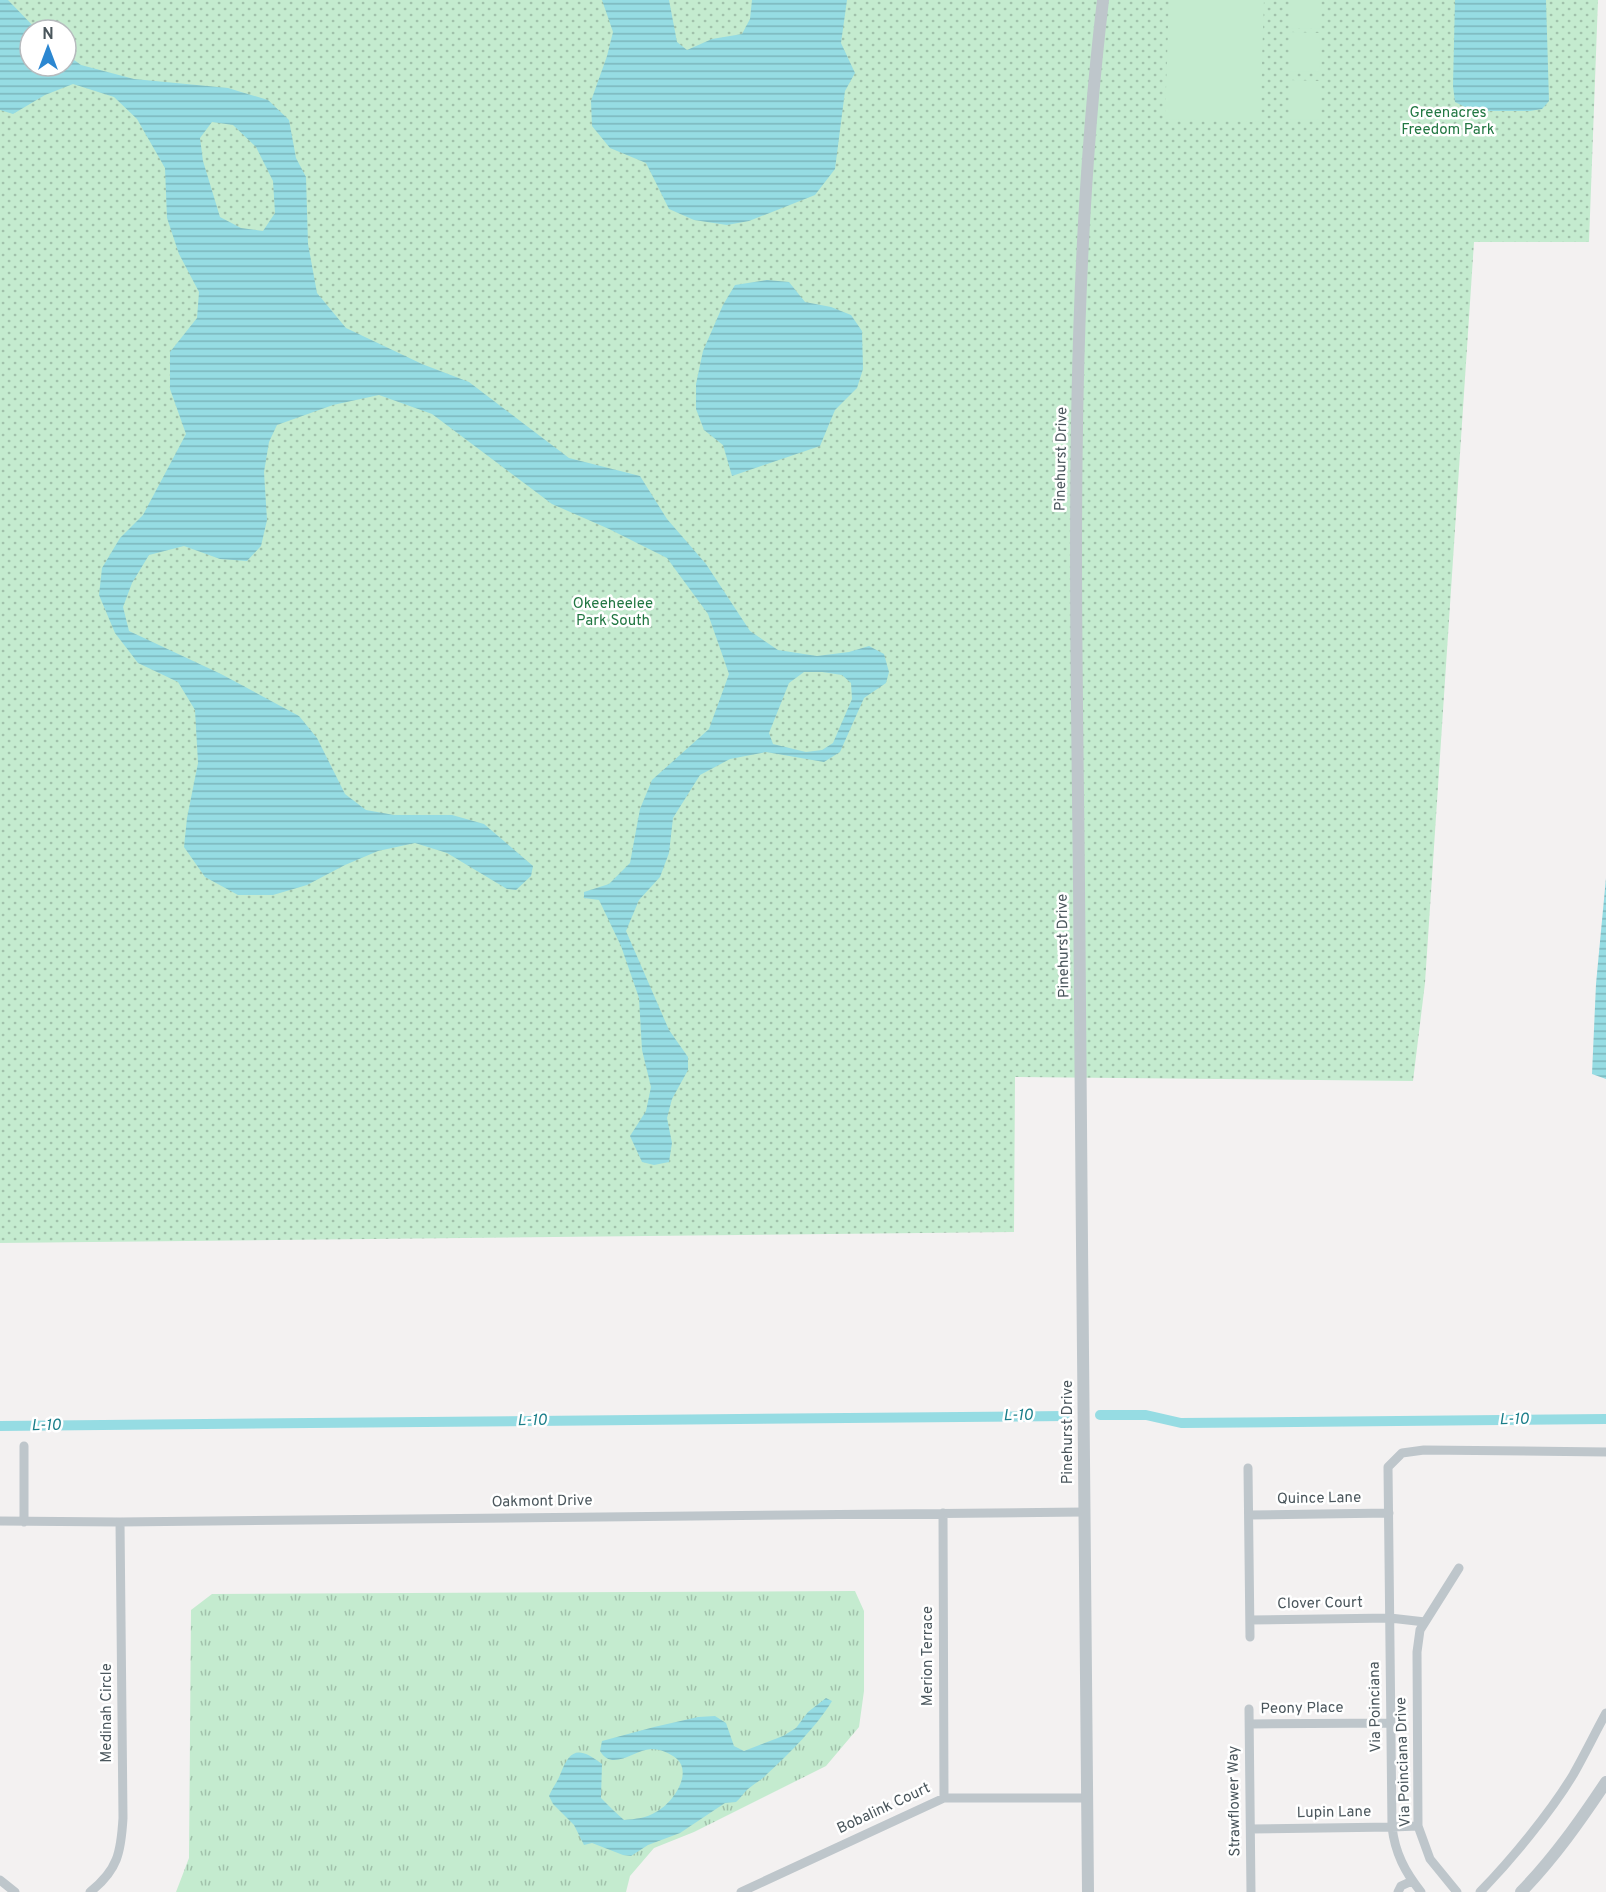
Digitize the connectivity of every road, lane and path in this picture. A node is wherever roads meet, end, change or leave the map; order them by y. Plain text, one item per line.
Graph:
1 (1103, 0) edge
2 (24, 1446) dead end
3 (1606, 1452) edge
4 (1248, 1468) dead end
5 (1084, 1512) junction
6 (943, 1513) junction
7 (1389, 1514) junction
8 (1249, 1515) junction
9 (0, 1521) edge
10 (24, 1521) junction
11 (120, 1522) junction
12 (1460, 1568) dead end
13 (1390, 1618) junction
14 (1250, 1620) junction
15 (1425, 1622) junction
16 (1250, 1637) dead end
17 (1249, 1709) dead end
18 (1606, 1713) edge
19 (1391, 1723) junction
20 (1250, 1724) junction
21 (1606, 1782) edge
22 (944, 1798) junction
23 (1087, 1798) junction
24 (1418, 1826) junction
25 (1392, 1827) junction
26 (1251, 1829) junction
27 (0, 1880) edge
28 (1412, 1881) junction
29 (15, 1892) edge
30 (90, 1892) edge
31 (741, 1892) edge
32 (1088, 1892) edge
33 (1251, 1892) edge
34 (1398, 1892) edge
35 (1421, 1892) edge
36 (1457, 1892) edge
37 (1480, 1892) edge
38 (1521, 1892) edge

1 - 5 street, Pinehurst Drive
2 - 10 street
3 - 7 street
4 - 8 street
5 - 6 street, Oakmont Drive
5 - 23 street, Pinehurst Drive
6 - 11 street, Oakmont Drive
6 - 22 street, Merion Terrace
7 - 8 street, Quince Lane
7 - 13 street, Via Poinciana
8 - 14 street
9 - 10 street, Oakmont Drive
10 - 11 street, Oakmont Drive
11 - 30 street, Medinah Circle
12 - 15 street, Via Poinciana Drive
13 - 14 street, Clover Court
13 - 15 street
13 - 19 street, Via Poinciana
14 - 16 street
15 - 24 street, Via Poinciana Drive
17 - 20 street, Strawflower Way
18 - 37 street
19 - 20 street, Peony Place
19 - 25 street, Via Poinciana
20 - 26 street, Strawflower Way
21 - 38 street
22 - 23 street, Bobalink Court
22 - 31 street, Bobalink Court
23 - 32 street, Pinehurst Drive
24 - 25 street, Lupin Lane
24 - 36 street, Via Poinciana Drive
25 - 26 street, Lupin Lane
25 - 28 street, Via Poinciana
26 - 33 street, Strawflower Way
27 - 29 street
28 - 34 street
28 - 35 street, Via Poinciana

